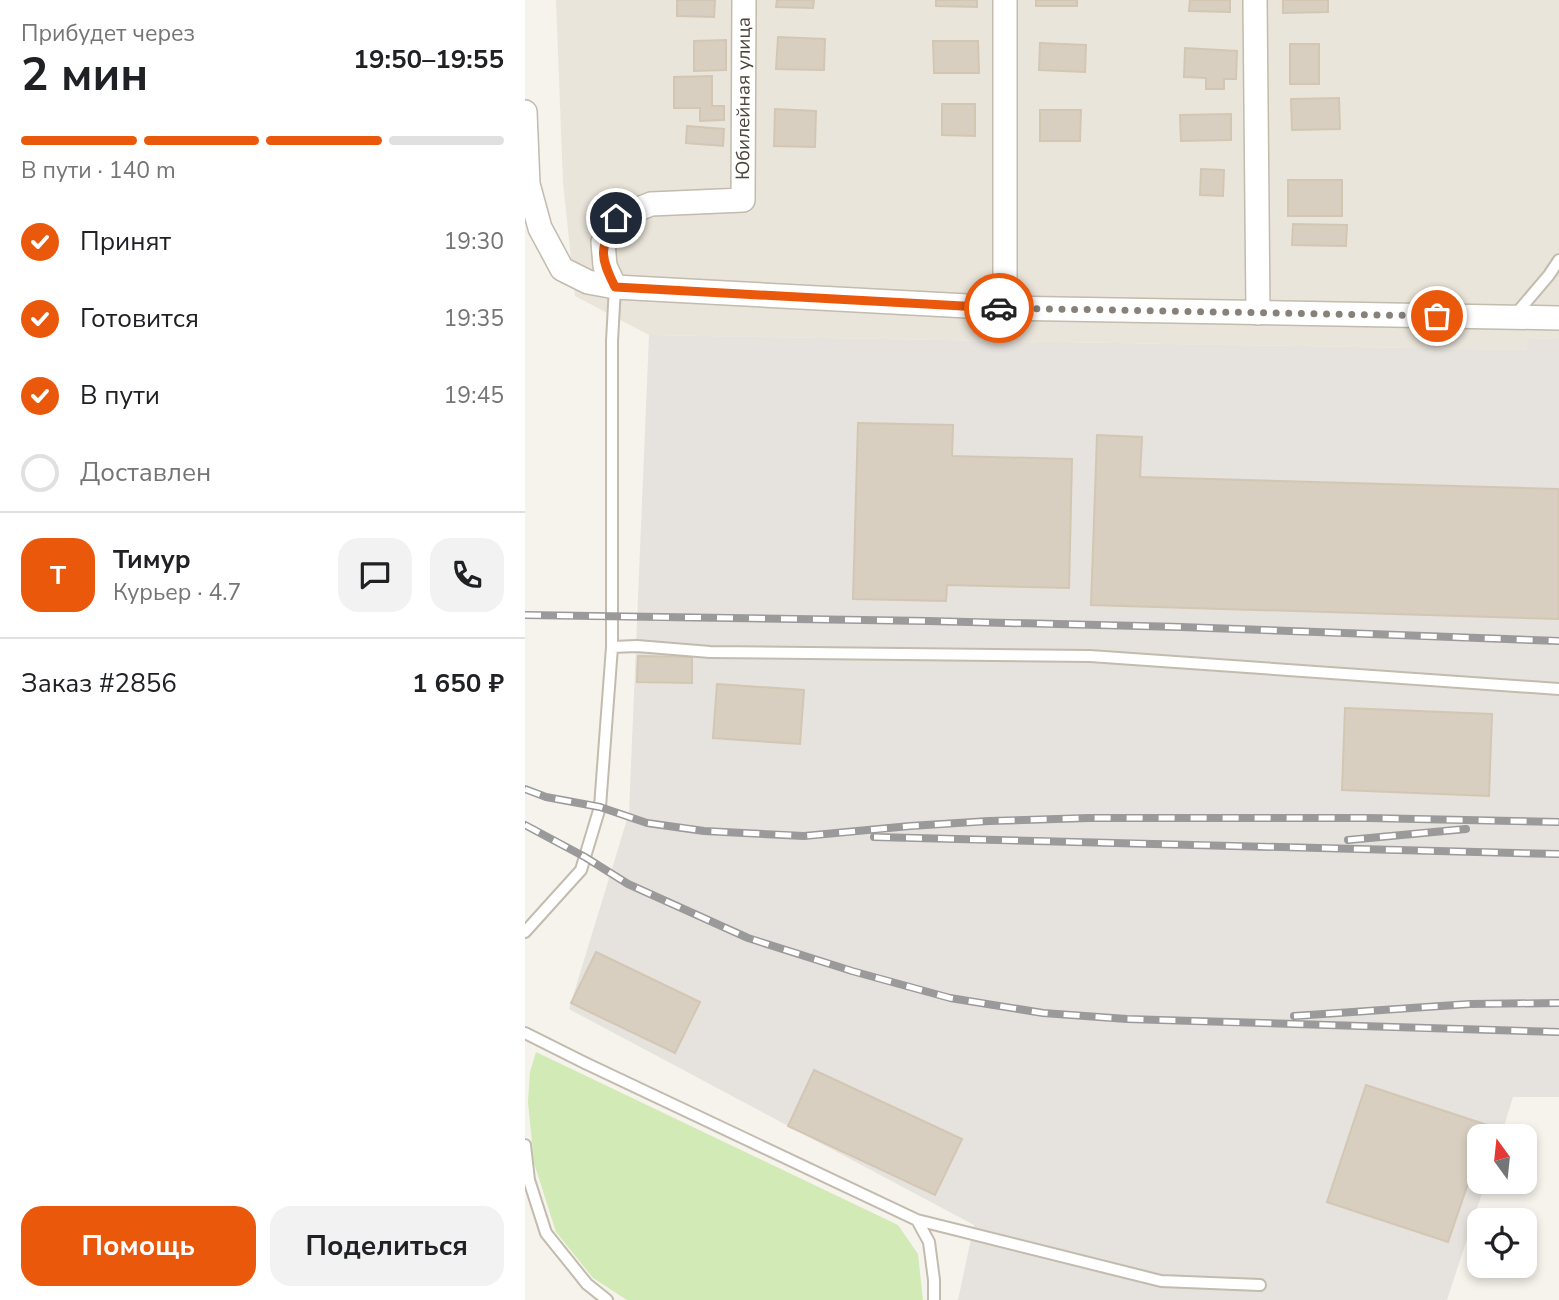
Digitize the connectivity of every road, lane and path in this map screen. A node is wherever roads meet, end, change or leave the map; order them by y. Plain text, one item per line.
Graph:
1 (744, 0) edge
2 (1005, 0) edge
3 (1255, 0) edge
4 (525, 111) edge
5 (1559, 260) edge
6 (615, 287) junction
7 (1005, 308) junction
8 (1258, 313) junction
9 (1513, 317) junction
10 (1559, 318) edge
11 (612, 647) junction
12 (1559, 689) edge
13 (525, 932) edge
14 (525, 1033) edge
15 (525, 1145) edge
16 (917, 1220) junction
17 (1260, 1285) dead end
18 (607, 1300) edge
19 (934, 1300) edge

1 - 6 street, Юбилейная улица
2 - 7 street
3 - 8 street
4 - 6 street
5 - 9 lane
6 - 7 street
6 - 11 lane
7 - 8 street
8 - 9 street
9 - 10 street
11 - 12 lane
11 - 13 lane
14 - 16 lane
15 - 18 lane
16 - 17 lane
16 - 19 lane

